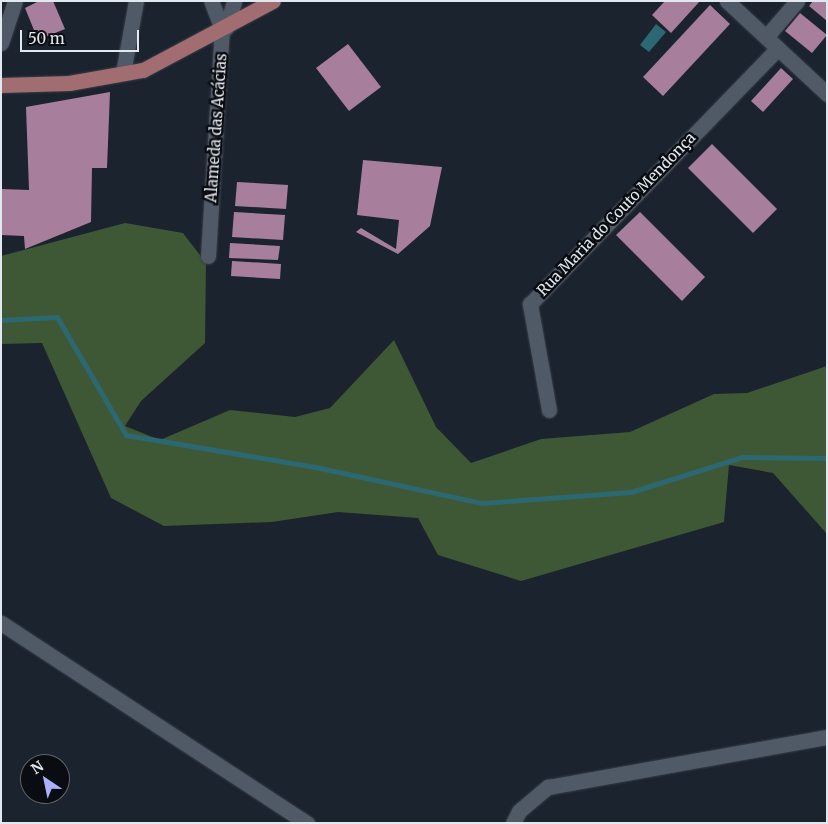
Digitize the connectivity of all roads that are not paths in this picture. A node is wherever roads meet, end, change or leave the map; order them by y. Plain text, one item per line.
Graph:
1 (15, 1) edge
2 (136, 1) edge
3 (211, 1) edge
4 (234, 1) edge
5 (273, 1) edge
6 (727, 1) edge
7 (797, 1) edge
8 (224, 28) junction
9 (766, 37) junction
10 (1, 43) edge
11 (778, 48) junction
12 (122, 74) junction
13 (1, 85) edge
14 (827, 94) edge
15 (208, 256) dead end
16 (549, 410) dead end
17 (1, 624) edge
18 (827, 737) edge
19 (307, 823) edge
20 (513, 823) edge

1 - 10 street
2 - 12 street
3 - 8 street, Alameda das Acácias
4 - 8 street
5 - 8 main road
6 - 9 street
7 - 9 street
8 - 12 main road
8 - 15 street, Alameda das Acácias
9 - 11 street
11 - 14 street
11 - 16 street, Rua Maria do Couto Mendonça
12 - 13 main road
17 - 19 street
18 - 20 street

